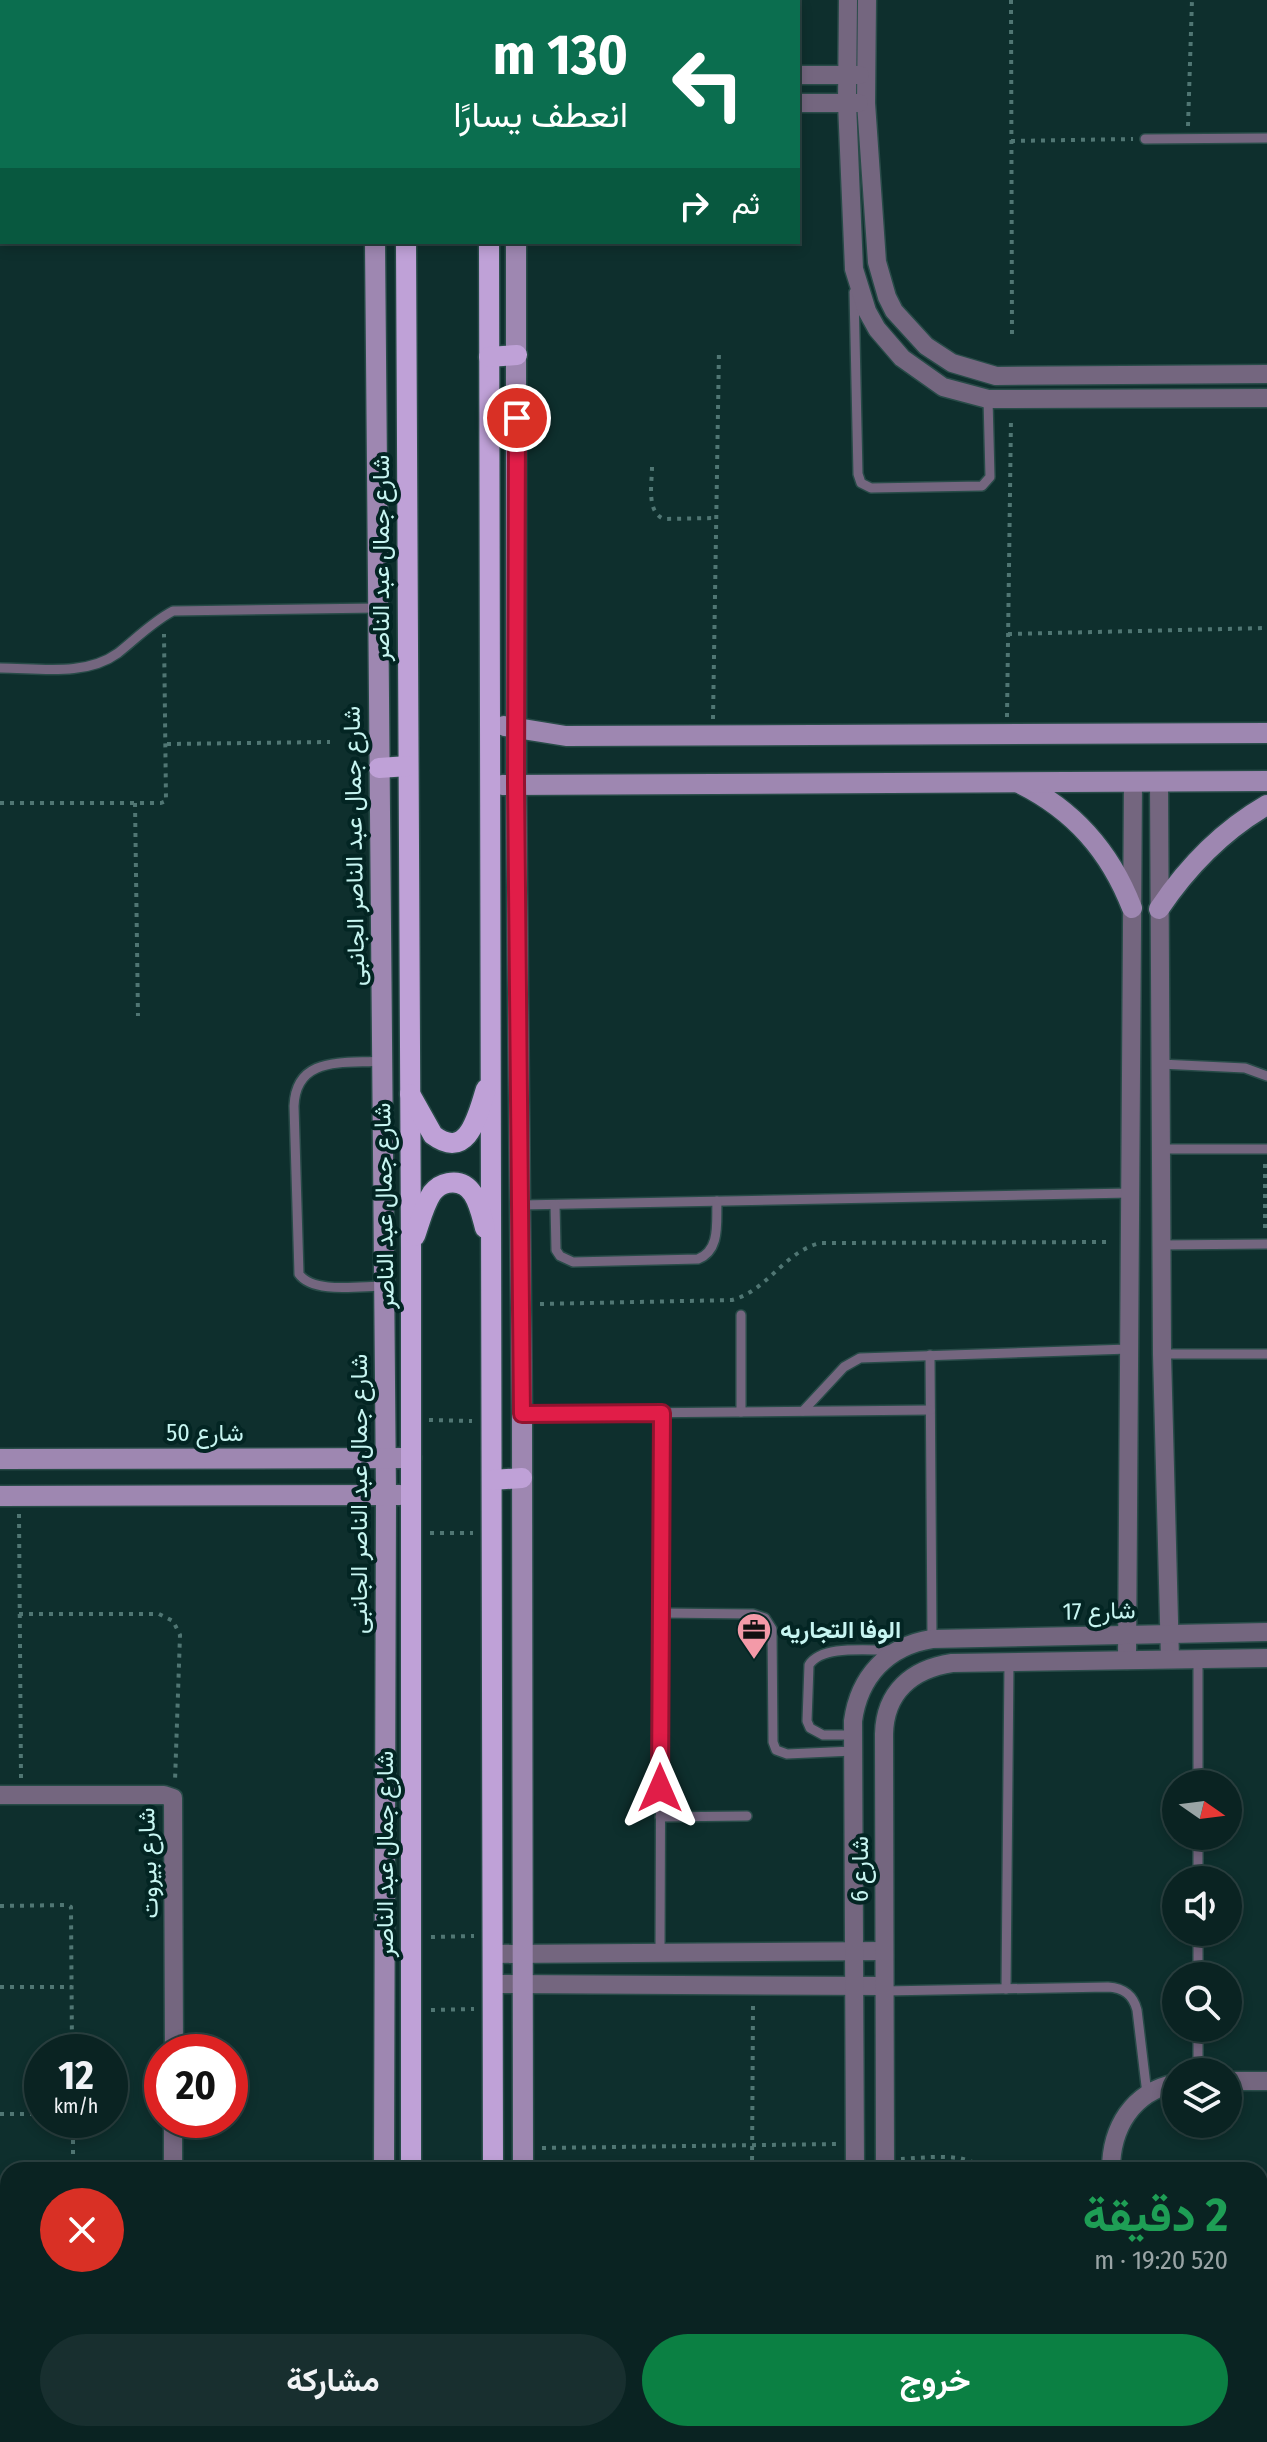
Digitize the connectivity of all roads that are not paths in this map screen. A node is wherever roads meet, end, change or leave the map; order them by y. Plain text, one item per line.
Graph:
1 (848, 0) edge
2 (867, 0) edge
3 (800, 75) edge
4 (857, 75) junction
5 (800, 103) edge
6 (857, 103) junction
7 (1267, 138) edge
8 (1145, 139) road end
9 (375, 244) edge
10 (406, 244) edge
11 (489, 244) edge
12 (516, 244) edge
13 (854, 269) junction
14 (517, 355) junction
15 (489, 357) junction
16 (1267, 374) edge
17 (1267, 398) edge
18 (988, 399) junction
19 (377, 608) junction
20 (0, 668) edge
21 (490, 723) junction
22 (516, 730) junction
23 (1267, 733) edge
24 (408, 766) junction
25 (379, 768) junction
26 (1133, 781) junction
27 (1159, 781) junction
28 (1267, 781) edge
29 (1015, 782) junction
30 (516, 783) junction
31 (490, 785) junction
32 (1267, 805) edge
33 (1132, 908) junction
34 (1159, 909) junction
35 (382, 1061) junction
36 (1160, 1064) junction
37 (491, 1073) junction
38 (1267, 1076) edge
39 (408, 1090) junction
40 (1161, 1149) junction
41 (1266, 1149) edge
42 (1130, 1193) junction
43 (717, 1201) junction
44 (521, 1205) junction
45 (555, 1205) junction
46 (1266, 1244) edge
47 (1161, 1245) junction
48 (411, 1247) junction
49 (491, 1248) junction
50 (383, 1286) junction
51 (741, 1315) dead end
52 (1129, 1349) junction
53 (1162, 1354) junction
54 (1267, 1354) edge
55 (930, 1355) junction
56 (930, 1410) junction
57 (803, 1411) junction
58 (741, 1412) junction
59 (662, 1413) junction
60 (522, 1414) junction
61 (385, 1458) junction
62 (411, 1458) junction
63 (0, 1459) edge
64 (522, 1478) junction
65 (492, 1480) junction
66 (386, 1495) junction
67 (411, 1495) junction
68 (10, 1496) edge
69 (661, 1613) junction
70 (1267, 1632) edge
71 (1127, 1634) junction
72 (1169, 1634) junction
73 (932, 1639) junction
74 (897, 1650) junction
75 (1267, 1658) edge
76 (1170, 1659) junction
77 (1198, 1659) junction
78 (1127, 1660) junction
79 (1009, 1662) junction
80 (853, 1743) junction
81 (1198, 1770) edge
82 (0, 1795) edge
83 (747, 1816) dead end
84 (660, 1817) junction
85 (492, 1945) junction
86 (820, 1951) junction
87 (854, 1951) junction
88 (884, 1951) junction
89 (660, 1953) junction
90 (522, 1954) junction
91 (493, 1984) junction
92 (522, 1984) junction
93 (820, 1986) junction
94 (854, 1986) junction
95 (884, 1989) junction
96 (1006, 1989) junction
97 (174, 2034) edge
98 (1242, 2081) edge
99 (1267, 2081) edge
100 (1162, 2088) edge
101 (1147, 2094) junction
102 (173, 2138) edge
103 (173, 2162) edge
104 (384, 2162) edge
105 (411, 2162) edge
106 (493, 2162) edge
107 (523, 2162) edge
108 (855, 2162) edge
109 (885, 2162) edge
110 (1111, 2162) edge

1 - 4 street
2 - 4 street
3 - 4 street
4 - 6 street
5 - 6 street
6 - 13 street
6 - 16 street
7 - 8 lane
9 - 19 main road, شارع جمال عبد الناصر الجانبى
10 - 24 main road, شارع جمال عبد الناصر
11 - 15 main road
12 - 14 main road
13 - 18 street
13 - 18 lane
14 - 15 main road
14 - 22 main road
15 - 21 main road
17 - 18 street
19 - 20 lane
19 - 25 main road, شارع جمال عبد الناصر الجانبى
21 - 22 main road
21 - 31 main road
22 - 23 main road
22 - 30 main road
24 - 25 main road
24 - 39 main road, شارع جمال عبد الناصر
25 - 35 main road, شارع جمال عبد الناصر الجانبى
26 - 27 main road
26 - 29 main road
26 - 33 street
27 - 28 main road
27 - 34 street
29 - 30 main road
29 - 33 main road
30 - 31 main road
30 - 44 main road
31 - 37 main road
32 - 34 main road
33 - 42 street
34 - 36 street
35 - 50 main road, شارع جمال عبد الناصر الجانبى
35 - 50 lane
36 - 38 lane
36 - 40 street
37 - 39 main road
37 - 49 main road
39 - 48 main road, شارع جمال عبد الناصر
40 - 41 lane
40 - 47 street
42 - 43 lane
42 - 52 street
43 - 45 lane
43 - 45 lane
44 - 45 lane
44 - 60 main road
46 - 47 lane
47 - 53 street
48 - 49 main road
48 - 62 main road, شارع جمال عبد الناصر
49 - 65 main road
50 - 61 main road, شارع جمال عبد الناصر الجانبى
51 - 58 lane
52 - 55 lane
52 - 71 street
53 - 54 lane
53 - 72 street
55 - 56 lane
55 - 57 lane
56 - 57 lane
56 - 73 lane
57 - 58 lane
58 - 59 lane
59 - 60 lane
59 - 69 lane
60 - 64 main road
61 - 62 main road, شارع 50
61 - 63 main road, شارع 50
61 - 66 main road, شارع جمال عبد الناصر الجانبى
62 - 67 main road, شارع جمال عبد الناصر
64 - 65 main road
64 - 90 main road
65 - 85 main road
66 - 67 main road
66 - 68 main road
66 - 104 main road, شارع جمال عبد الناصر الجانبى
67 - 105 main road, شارع جمال عبد الناصر
69 - 80 lane
69 - 84 lane
70 - 72 street, شارع 17
71 - 72 street, شارع 17
71 - 73 street, شارع 17
71 - 78 street
72 - 76 street
73 - 74 street, شارع 6
74 - 80 street, شارع 6
74 - 80 lane
75 - 77 street, شارع 17
76 - 77 street, شارع 17
76 - 78 street, شارع 17
77 - 81 lane
78 - 79 street, شارع 17
79 - 88 street, شارع 6
79 - 96 lane
80 - 87 street, شارع 6
82 - 97 street, شارع بيروت
83 - 84 lane
84 - 89 lane
85 - 90 street
85 - 91 main road
86 - 87 street
86 - 89 street
86 - 93 street
87 - 88 street
87 - 94 street, شارع 6
88 - 95 street, شارع 6
89 - 90 street
90 - 92 main road
91 - 92 street
91 - 106 main road
92 - 93 street
92 - 107 main road
93 - 94 street
94 - 95 street
94 - 108 street, شارع 6
95 - 96 lane
95 - 109 street, شارع 6
96 - 101 lane
98 - 99 street
100 - 101 street
101 - 110 street
102 - 103 street

